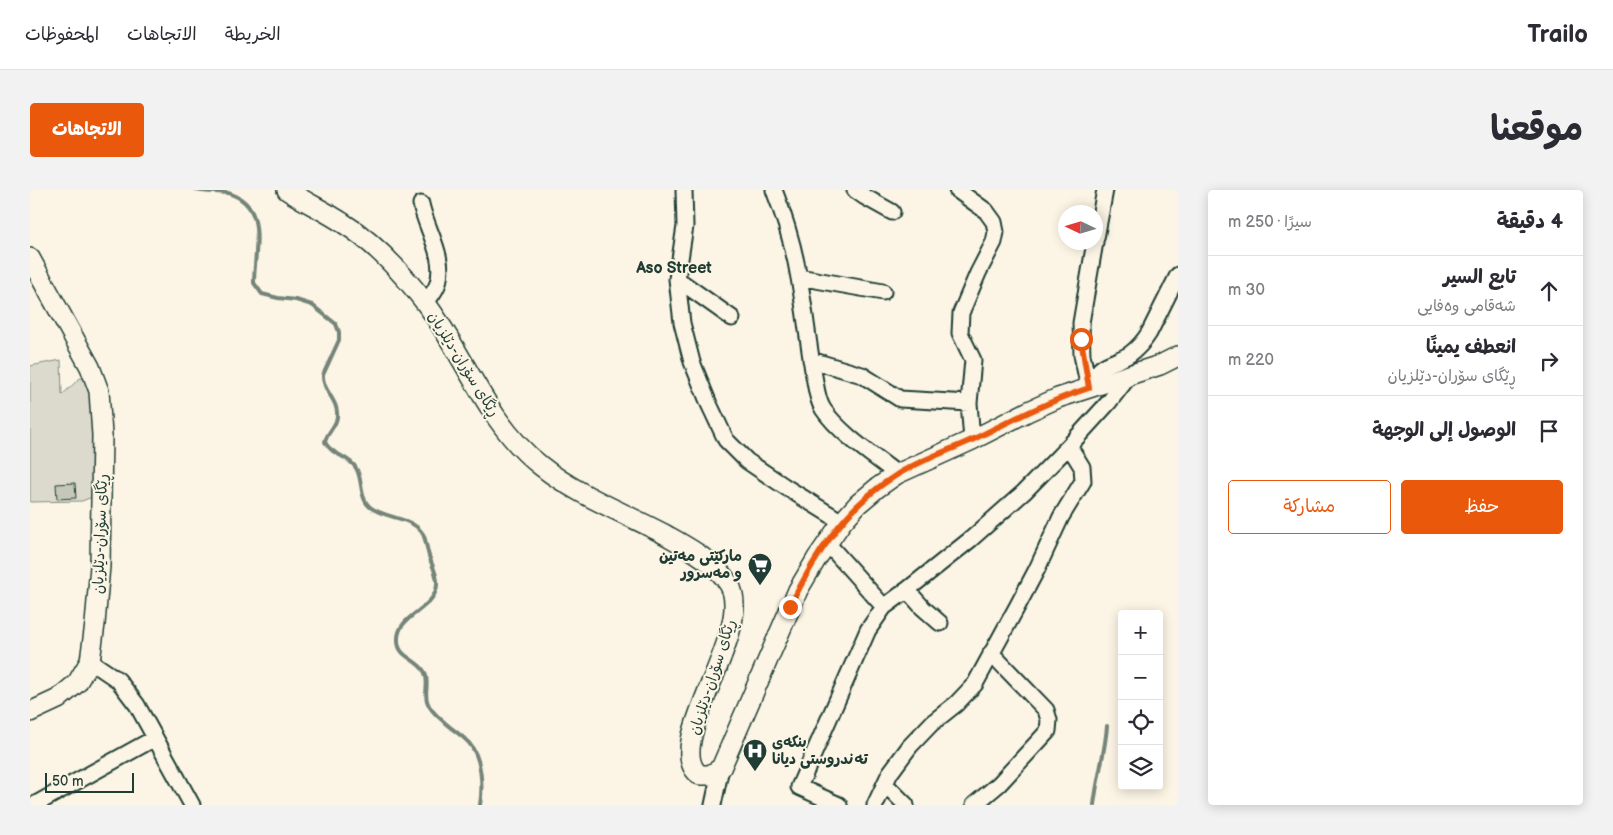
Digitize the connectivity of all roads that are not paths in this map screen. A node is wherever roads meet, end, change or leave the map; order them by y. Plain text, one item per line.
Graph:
1 (287, 190) edge
2 (684, 190) edge
3 (774, 190) edge
4 (855, 190) edge
5 (957, 190) edge
6 (1105, 190) edge
7 (422, 204) dead end
8 (1102, 205) edge
9 (892, 212) dead end
10 (1094, 250) edge
11 (30, 258) edge
12 (1178, 275) edge
13 (799, 276) junction
14 (677, 279) junction
15 (884, 292) dead end
16 (426, 303) junction
17 (732, 318) dead end
18 (1178, 356) edge
19 (811, 360) junction
20 (1169, 366) edge
21 (1130, 375) junction
22 (1091, 387) junction
23 (969, 403) junction
24 (972, 440) junction
25 (1069, 446) junction
26 (897, 474) junction
27 (842, 522) junction
28 (827, 543) junction
29 (907, 590) junction
30 (884, 607) junction
31 (940, 623) dead end
32 (991, 653) junction
33 (90, 661) junction
34 (32, 709) edge
35 (155, 738) junction
36 (721, 768) junction
37 (885, 784) junction
38 (34, 805) edge
39 (192, 805) edge
40 (713, 805) edge
41 (839, 805) edge
42 (875, 805) edge
43 (906, 805) edge
44 (974, 805) edge

1 - 16 main road, ڕێگای سۆران-دێلزیان
2 - 14 street
3 - 13 street
4 - 9 street
5 - 23 street
6 - 8 street
7 - 16 street
10 - 22 street
11 - 33 main road, ڕێگای سۆران-دێلزیان
12 - 22 street
13 - 15 street
13 - 19 street
14 - 17 street
14 - 27 street
16 - 36 main road, ڕێگای سۆران-دێلزیان
18 - 20 main road
19 - 23 street
19 - 26 street
20 - 21 main road
21 - 22 main road
21 - 25 street
22 - 24 main road
23 - 24 street
24 - 26 main road
25 - 29 street
25 - 32 street
26 - 27 main road
27 - 28 main road
28 - 30 street
28 - 36 main road
29 - 30 street
29 - 31 street
30 - 41 street
32 - 37 street
32 - 44 street
33 - 34 main road, ڕێگای سۆران-دێلزیان
33 - 35 street
35 - 38 street
35 - 39 street
36 - 40 street
37 - 42 street
37 - 43 street

